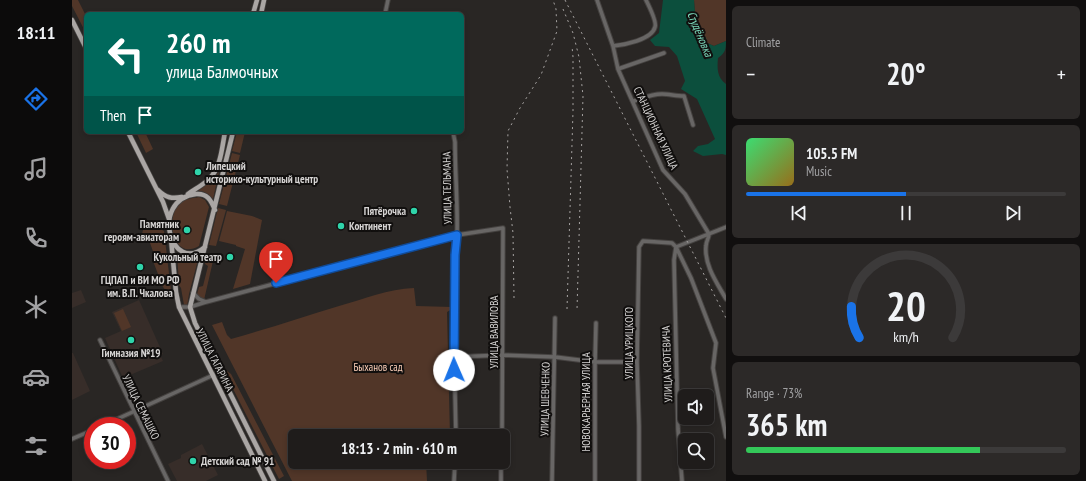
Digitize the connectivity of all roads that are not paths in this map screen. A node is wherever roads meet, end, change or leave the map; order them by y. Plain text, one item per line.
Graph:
1 (257, 0) edge
2 (264, 0) edge
3 (388, 0) edge
4 (597, 0) edge
5 (646, 0) edge
6 (254, 12) edge
7 (261, 12) edge
8 (385, 12) edge
9 (72, 20) edge
10 (84, 44) edge
11 (613, 46) junction
12 (664, 53) dead end
13 (618, 69) junction
14 (634, 101) junction
15 (693, 124) dead end
16 (129, 134) edge
17 (225, 134) edge
18 (233, 134) edge
19 (453, 134) edge
20 (156, 188) junction
21 (184, 196) junction
22 (215, 210) junction
23 (169, 221) junction
24 (726, 227) edge
25 (709, 234) junction
26 (457, 235) junction
27 (171, 240) junction
28 (205, 247) junction
29 (676, 247) junction
30 (193, 293) junction
31 (726, 299) edge
32 (206, 302) junction
33 (179, 307) junction
34 (190, 307) junction
35 (555, 318) dead end
36 (596, 323) dead end
37 (100, 340) dead end
38 (503, 355) junction
39 (454, 356) junction
40 (555, 357) junction
41 (595, 362) junction
42 (637, 362) junction
43 (220, 372) junction
44 (212, 376) junction
45 (133, 412) junction
46 (122, 417) edge
47 (456, 429) edge
48 (502, 429) edge
49 (84, 434) edge
50 (726, 437) edge
51 (72, 440) edge
52 (264, 461) junction
53 (257, 464) junction
54 (455, 469) edge
55 (501, 469) edge
56 (168, 481) edge
57 (266, 481) edge
58 (274, 481) edge
59 (454, 481) edge
60 (501, 481) edge
61 (552, 481) edge
62 (595, 481) edge
63 (639, 481) edge
64 (682, 481) edge

1 - 6 main road
2 - 7 main road
3 - 8 street
4 - 11 street, СТАНЦИОННАЯ УЛИЦА
5 - 11 street
9 - 10 main road
11 - 13 street, СТАНЦИОННАЯ УЛИЦА
12 - 13 street
13 - 14 street, СТАНЦИОННАЯ УЛИЦА
14 - 15 street
14 - 25 street, СТАНЦИОННАЯ УЛИЦА
16 - 20 main road
17 - 21 main road
18 - 22 main road
19 - 26 street, УЛИЦА ТЕЛЬМАНА
20 - 21 main road
20 - 23 main road
21 - 22 main road
21 - 23 main road
22 - 28 main road
23 - 27 main road
24 - 25 street
25 - 29 street
25 - 31 street
26 - 32 street
26 - 38 street, УЛИЦА ВАВИЛОВА
26 - 39 street, УЛИЦА ТЕЛЬМАНА
27 - 28 main road
27 - 33 main road, УЛИЦА ГАГАРИНА
28 - 30 main road
29 - 42 street, УЛИЦА УРИЦКОГО
29 - 50 street
29 - 64 street, УЛИЦА КРОТЕВИЧА
30 - 32 street
30 - 34 main road
32 - 34 street
33 - 34 street
33 - 44 main road, УЛИЦА ГАГАРИНА
34 - 43 main road, УЛИЦА ГАГАРИНА
35 - 40 street, УЛИЦА ШЕВЧЕНКО
36 - 41 street, НОВОКАРЬЕРНАЯ УЛИЦА
37 - 45 street, УЛИЦА СЕМАШКО
38 - 39 street
38 - 40 street
38 - 48 street, УЛИЦА ВАВИЛОВА
39 - 47 street, УЛИЦА ТЕЛЬМАНА
40 - 41 street
40 - 61 street, УЛИЦА ШЕВЧЕНКО
41 - 42 street
41 - 62 street, НОВОКАРЬЕРНАЯ УЛИЦА
42 - 63 street, УЛИЦА УРИЦКОГО
43 - 44 street
43 - 52 main road, УЛИЦА ГАГАРИНА
44 - 45 street
44 - 53 main road, УЛИЦА ГАГАРИНА
45 - 46 street
45 - 56 street, УЛИЦА СЕМАШКО
49 - 51 street
52 - 53 main road
52 - 58 main road, УЛИЦА ГАГАРИНА
53 - 57 main road, УЛИЦА ГАГАРИНА
54 - 59 street
55 - 60 street

